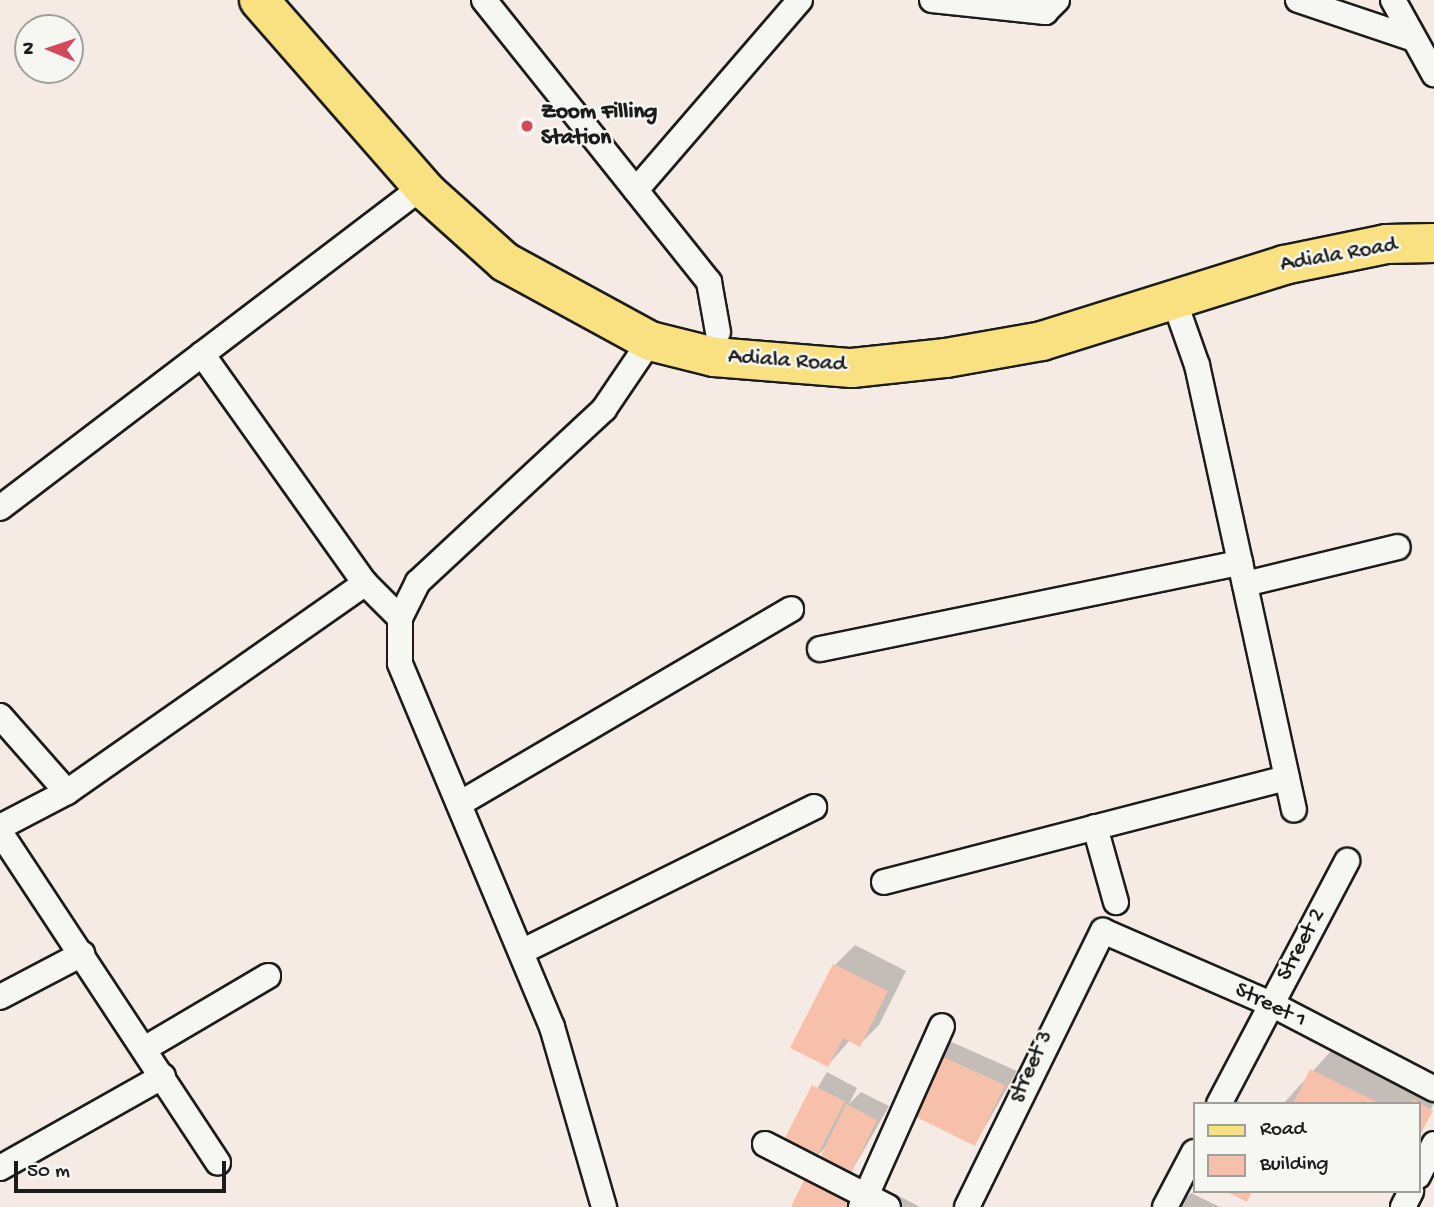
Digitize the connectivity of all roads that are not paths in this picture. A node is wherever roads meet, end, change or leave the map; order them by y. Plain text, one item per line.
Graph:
1 (259, 0) edge
2 (292, 0) edge
3 (484, 0) edge
4 (800, 0) edge
5 (932, 0) edge
6 (1057, 0) edge
7 (1298, 0) edge
8 (1392, 0) edge
9 (1414, 39) junction
10 (1434, 74) edge
11 (422, 187) junction
12 (636, 190) junction
13 (1434, 218) edge
14 (1434, 243) edge
15 (1173, 297) junction
16 (718, 332) junction
17 (650, 341) junction
18 (202, 354) junction
19 (0, 508) edge
20 (1398, 547) dead end
21 (1242, 573) junction
22 (365, 583) junction
23 (791, 609) dead end
24 (400, 618) junction
25 (820, 649) dead end
26 (0, 716) edge
27 (1287, 778) junction
28 (67, 792) junction
29 (459, 804) junction
30 (814, 807) dead end
31 (1294, 810) dead end
32 (1095, 827) junction
33 (0, 830) edge
34 (1347, 861) dead end
35 (884, 882) dead end
36 (1116, 902) dead end
37 (1102, 931) joint
38 (521, 952) junction
39 (82, 954) junction
40 (268, 976) dead end
41 (0, 997) edge
42 (1271, 1004) junction
43 (942, 1026) dead end
44 (144, 1049) junction
45 (163, 1076) junction
46 (1434, 1089) edge
47 (1220, 1102) edge
48 (765, 1144) dead end
49 (1434, 1144) edge
50 (1192, 1156) edge
51 (218, 1162) dead end
52 (0, 1168) edge
53 (1420, 1172) edge
54 (863, 1201) edge
55 (604, 1207) edge
56 (888, 1207) edge
57 (967, 1207) edge
58 (1165, 1207) edge

1 - 11 main road, Adiala Road
2 - 16 main road, Adiala Road
3 - 12 street
4 - 12 street
5 - 6 street
7 - 9 street
8 - 9 street
9 - 10 street
11 - 17 main road, Adiala Road
11 - 18 street
12 - 16 street
13 - 16 main road, Adiala Road
14 - 15 main road, Adiala Road
15 - 17 main road, Adiala Road
15 - 21 street
17 - 24 street
18 - 19 street
18 - 22 street
20 - 21 street
21 - 25 street
21 - 27 street
22 - 24 street
22 - 28 street
23 - 29 street
24 - 29 street
26 - 28 street
27 - 31 street
27 - 32 street
28 - 33 street
29 - 38 street
30 - 38 street
32 - 35 street
32 - 36 street
33 - 39 street
34 - 42 street, Street 2
37 - 42 street, Street 1
37 - 57 street, street 3
38 - 55 street
39 - 41 street
39 - 44 street
40 - 44 street
42 - 46 street, Street 1
42 - 47 street, Street 2
43 - 54 street
44 - 45 street
45 - 51 street
45 - 52 street
48 - 54 street
49 - 53 street
50 - 58 street
54 - 56 street

